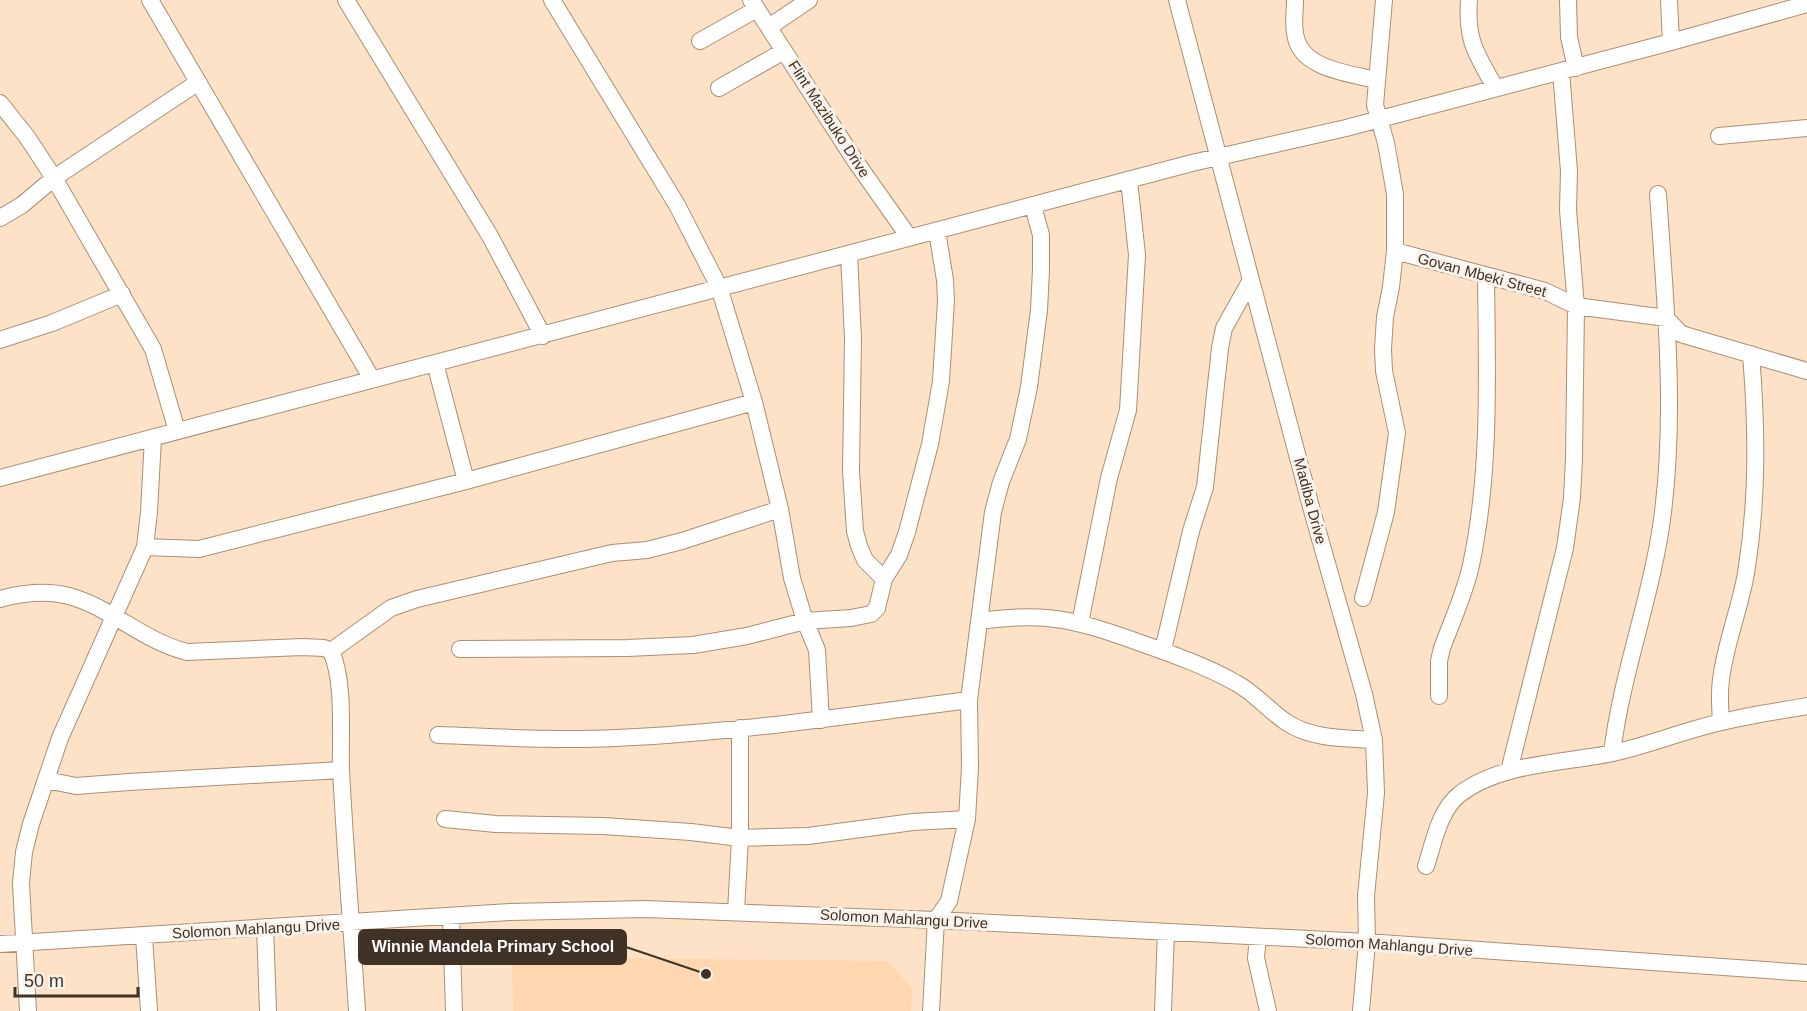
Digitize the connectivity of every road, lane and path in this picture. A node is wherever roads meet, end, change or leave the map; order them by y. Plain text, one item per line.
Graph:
1 (150, 0) edge
2 (346, 0) edge
3 (552, 0) edge
4 (809, 0) edge
5 (1177, 0) edge
6 (1295, 0) edge
7 (1384, 0) edge
8 (1469, 0) edge
9 (1568, 0) edge
10 (1669, 0) edge
11 (754, 4) edge
12 (1807, 4) edge
13 (1772, 6) edge
14 (769, 27) junction
15 (700, 41) dead end
16 (1671, 42) junction
17 (784, 51) junction
18 (1568, 69) junction
19 (1376, 80) junction
20 (197, 83) junction
21 (1495, 87) junction
22 (719, 88) dead end
23 (0, 103) edge
24 (1378, 118) junction
25 (1807, 128) edge
26 (1719, 136) dead end
27 (1218, 156) junction
28 (54, 178) junction
29 (1129, 180) junction
30 (1658, 194) dead end
31 (1033, 206) junction
32 (0, 218) edge
33 (937, 231) junction
34 (909, 237) junction
35 (1395, 251) junction
36 (849, 254) junction
37 (1486, 276) junction
38 (1251, 280) junction
39 (719, 287) junction
40 (122, 294) junction
41 (1576, 306) junction
42 (1666, 318) junction
43 (543, 336) junction
44 (0, 340) edge
45 (1751, 354) junction
46 (435, 363) junction
47 (1807, 371) edge
48 (372, 380) junction
49 (754, 402) junction
50 (177, 431) junction
51 (153, 438) junction
52 (0, 478) edge
53 (466, 481) junction
54 (780, 509) junction
55 (145, 547) junction
56 (884, 579) junction
57 (1363, 598) dead end
58 (0, 599) edge
59 (114, 618) junction
60 (805, 621) junction
61 (979, 621) junction
62 (1080, 624) junction
63 (460, 649) dead end
64 (1163, 650) junction
65 (332, 651) junction
66 (1439, 696) dead end
67 (969, 700) junction
68 (1807, 706) edge
69 (821, 720) junction
70 (1721, 722) junction
71 (740, 728) junction
72 (438, 735) dead end
73 (1374, 740) junction
74 (1612, 753) junction
75 (341, 770) junction
76 (1509, 771) junction
77 (46, 780) junction
78 (445, 819) dead end
79 (968, 819) junction
80 (740, 838) junction
81 (1426, 866) dead end
82 (735, 912) junction
83 (451, 916) junction
84 (936, 920) junction
85 (352, 923) junction
86 (266, 927) junction
87 (1166, 932) junction
88 (144, 936) junction
89 (1258, 937) junction
90 (25, 942) junction
91 (1367, 942) junction
92 (0, 944) edge
93 (1807, 974) edge
94 (28, 1011) edge
95 (148, 1011) edge
96 (268, 1011) edge
97 (357, 1011) edge
98 (454, 1011) edge
99 (931, 1011) edge
100 (1163, 1011) edge
101 (1268, 1011) edge
102 (1361, 1011) edge

1 - 20 street
2 - 43 street
3 - 39 street
4 - 14 street
5 - 27 street, Madiba Drive
6 - 19 street
7 - 19 street
8 - 21 street
9 - 18 street
10 - 16 street
11 - 14 street, Flint Mazibuko Drive
11 - 15 street
12 - 13 street
13 - 16 street
14 - 17 street, Flint Mazibuko Drive
16 - 18 street
17 - 22 street
17 - 34 street, Flint Mazibuko Drive
18 - 21 street
18 - 41 street
19 - 24 street
20 - 28 street
20 - 48 street
21 - 24 street
23 - 28 street
24 - 27 street
24 - 35 street
25 - 26 street
27 - 29 street
27 - 38 street, Madiba Drive
28 - 32 street
28 - 40 street
29 - 31 street
29 - 62 street
30 - 42 street
31 - 33 street
31 - 61 street
33 - 34 street
33 - 56 street
34 - 36 street
35 - 37 street, Govan Mbeki Street
35 - 57 street
36 - 39 street
36 - 56 street
37 - 41 street, Govan Mbeki Street
37 - 66 street
38 - 64 street
38 - 73 street, Madiba Drive
39 - 43 street
39 - 49 street
40 - 44 street
40 - 50 street
41 - 42 street, Govan Mbeki Street
41 - 76 street
42 - 45 street
42 - 74 street
43 - 46 street
45 - 47 street
45 - 70 street
46 - 48 street
46 - 53 street
48 - 50 street
49 - 53 street
49 - 54 street
50 - 51 street
51 - 52 street
51 - 55 street
53 - 55 street
54 - 60 street
54 - 65 street
55 - 59 street
56 - 60 street
58 - 59 street
59 - 65 street
59 - 77 street
60 - 63 street
60 - 69 street
61 - 62 street
61 - 67 street
62 - 64 street
64 - 73 street
65 - 75 street
67 - 69 street
67 - 79 street
68 - 70 street
69 - 71 street
70 - 74 street
71 - 72 street
71 - 80 street
73 - 91 street, Madiba Drive
74 - 76 street
75 - 77 street
75 - 85 street
76 - 81 street
77 - 90 street
78 - 80 street
79 - 80 street
79 - 84 street
80 - 82 street
82 - 83 street, Solomon Mahlangu Drive
82 - 84 street, Solomon Mahlangu Drive
83 - 85 street, Solomon Mahlangu Drive
83 - 98 street
84 - 87 street, Solomon Mahlangu Drive
84 - 99 street
85 - 86 street, Solomon Mahlangu Drive
85 - 97 street
86 - 88 street, Solomon Mahlangu Drive
86 - 96 street
87 - 89 street, Solomon Mahlangu Drive
87 - 100 street
88 - 90 street, Solomon Mahlangu Drive
88 - 95 street
89 - 91 street, Solomon Mahlangu Drive
89 - 101 street
90 - 92 street, Solomon Mahlangu Drive
90 - 94 street
91 - 93 street, Solomon Mahlangu Drive
91 - 102 street, Madiba Drive

